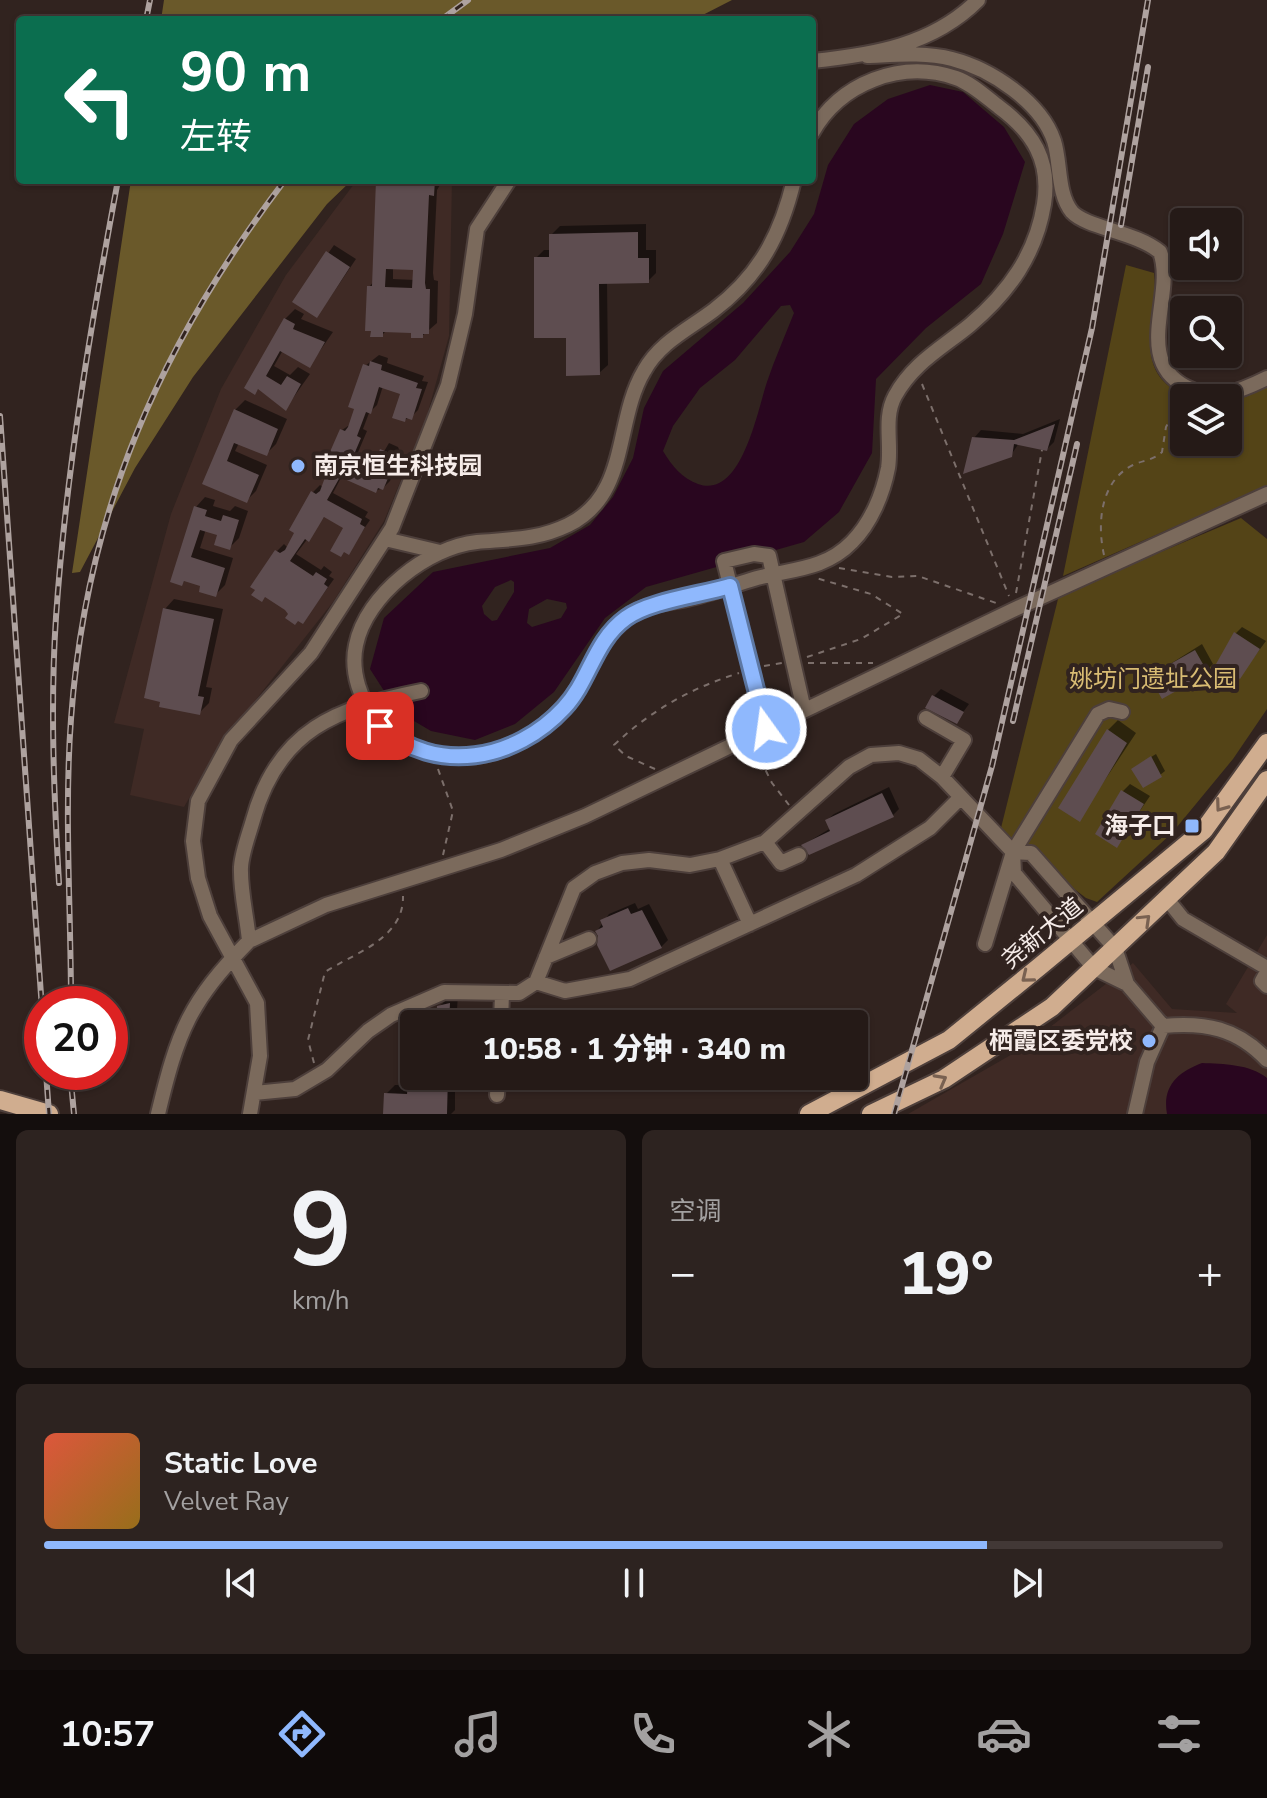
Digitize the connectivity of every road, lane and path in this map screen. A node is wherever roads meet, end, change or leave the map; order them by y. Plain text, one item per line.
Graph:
1 (978, 0) edge
2 (867, 56) junction
3 (816, 61) edge
4 (816, 128) edge
5 (506, 184) edge
6 (793, 184) edge
7 (916, 368) junction
8 (1267, 378) edge
9 (1183, 384) edge
10 (1242, 388) edge
11 (1170, 420) edge
12 (1042, 450) dead end
13 (1267, 494) edge
14 (385, 539) junction
15 (440, 552) junction
16 (827, 560) junction
17 (1107, 567) junction
18 (773, 574) junction
19 (813, 577) dead end
20 (730, 586) junction
21 (1013, 610) junction
22 (793, 660) junction
23 (898, 666) junction
24 (751, 669) junction
25 (421, 691) dead end
26 (365, 704) junction
27 (804, 710) junction
28 (1122, 712) dead end
29 (926, 718) dead end
30 (766, 729) junction
31 (749, 737) junction
32 (1267, 743) edge
33 (431, 753) junction
34 (671, 775) junction
35 (942, 777) junction
36 (1267, 780) edge
37 (960, 798) junction
38 (794, 812) junction
39 (765, 842) junction
40 (1013, 852) junction
41 (799, 855) dead end
42 (720, 859) junction
43 (437, 871) junction
44 (402, 881) junction
45 (1167, 899) junction
46 (1093, 923) junction
47 (750, 924) junction
48 (589, 939) dead end
49 (1071, 940) junction
50 (249, 941) junction
51 (985, 944) dead end
52 (1115, 948) junction
53 (546, 957) junction
54 (232, 959) junction
55 (1094, 968) junction
56 (1267, 970) edge
57 (536, 982) junction
58 (1127, 984) junction
59 (1267, 986) edge
60 (502, 993) junction
61 (501, 1010) edge
62 (1163, 1026) junction
63 (1267, 1060) edge
64 (318, 1076) junction
65 (497, 1090) edge
66 (254, 1093) junction
67 (497, 1095) dead end
68 (0, 1100) edge
69 (49, 1114) edge
70 (158, 1114) edge
71 (250, 1114) edge
72 (809, 1114) edge
73 (871, 1114) edge
74 (1135, 1114) edge

1 - 2 lane
2 - 3 lane
2 - 9 lane
4 - 7 lane
5 - 14 lane
6 - 15 lane
7 - 16 lane
7 - 21 path
8 - 10 lane
11 - 17 path
12 - 21 path
13 - 17 lane
14 - 15 lane
14 - 54 lane
15 - 26 lane
16 - 18 lane
16 - 21 path
17 - 21 lane
18 - 20 lane
18 - 20 lane
18 - 22 lane
19 - 22 path
20 - 24 lane
20 - 33 lane
21 - 23 lane
22 - 23 path
22 - 24 path
22 - 27 lane
23 - 27 lane
24 - 30 lane
24 - 34 path
25 - 26 lane
26 - 33 lane
26 - 50 lane
27 - 30 lane
28 - 40 lane
29 - 35 lane
30 - 31 lane
31 - 34 lane
31 - 38 path
32 -> 46 main road, 尧新大道
33 - 43 path
34 - 43 lane
35 - 37 lane
35 - 38 lane
36 - 45 main road
37 - 40 lane
37 - 47 lane
38 - 39 lane
39 - 41 lane
39 - 42 lane
40 - 46 lane
40 - 49 lane
40 - 51 lane
42 - 47 lane
42 - 53 lane
43 - 44 lane
44 - 50 lane
44 - 64 path
52 -> 45 main road
45 - 56 lane
46 - 49 main road, 尧新大道
46 - 52 lane
47 - 57 lane
48 - 53 lane
49 - 55 lane
49 -> 72 main road, 尧新大道
50 - 54 lane
52 - 55 main road
52 - 58 lane
53 - 57 lane
54 - 66 lane
54 - 70 lane
55 - 58 lane
73 -> 55 main road
56 - 59 lane
57 - 60 lane
58 - 62 lane
60 - 61 lane
60 - 64 lane
62 - 63 lane
62 - 74 lane
64 - 66 lane
65 - 67 lane
66 - 71 lane
68 - 69 main road

